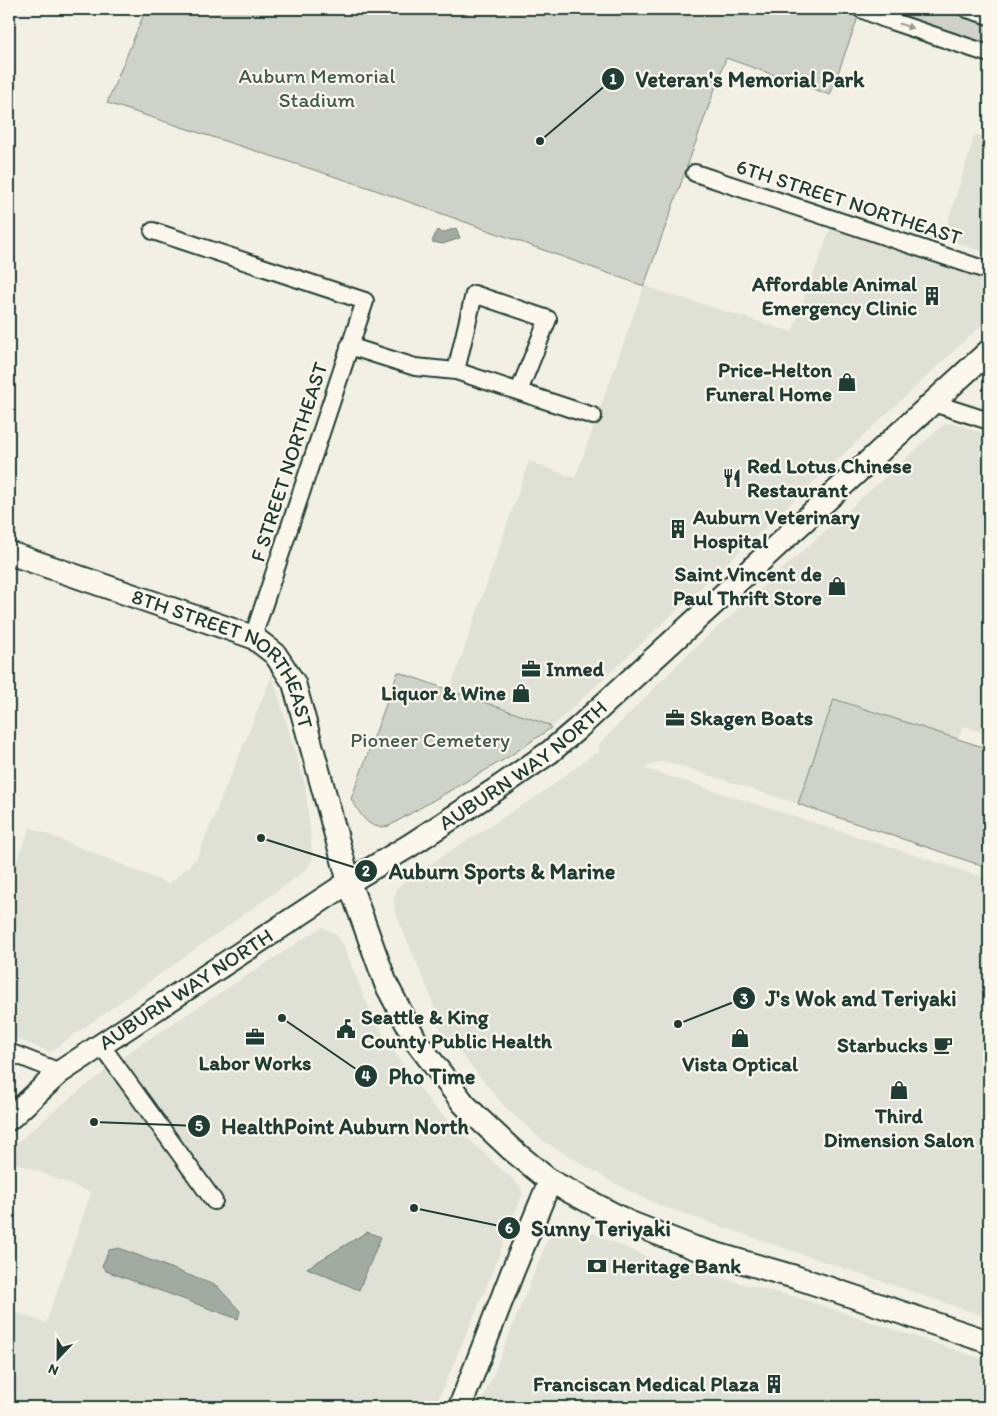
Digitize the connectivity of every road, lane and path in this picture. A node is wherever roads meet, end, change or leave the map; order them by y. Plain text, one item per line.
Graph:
1 (861, 9) edge
2 (967, 9) edge
3 (989, 16) edge
4 (989, 54) edge
5 (695, 173) dead end
6 (154, 230) dead end
7 (989, 271) edge
8 (349, 346) junction
9 (989, 350) edge
10 (456, 370) junction
11 (519, 391) junction
12 (933, 402) junction
13 (593, 416) dead end
14 (989, 421) edge
15 (9, 553) edge
16 (254, 636) junction
17 (349, 882) junction
18 (101, 1045) junction
19 (9, 1052) edge
20 (60, 1072) junction
21 (9, 1119) edge
22 (550, 1181) junction
23 (214, 1201) dead end
24 (989, 1342) edge
25 (460, 1407) edge

1 -> 4 street
2 - 3 street
5 - 7 street, 6TH STREET NORTHEAST
6 - 8 street, F STREET NORTHEAST
8 - 10 street
8 - 16 street, F STREET NORTHEAST
9 - 12 street, AUBURN WAY NORTH
10 - 11 street
10 - 11 street
11 - 13 street
12 - 14 street
12 - 17 street, AUBURN WAY NORTH
15 - 16 street, 8TH STREET NORTHEAST
16 - 17 street, 8TH STREET NORTHEAST
17 - 18 street, AUBURN WAY NORTH
17 - 22 street, 8TH STREET NORTHEAST
18 - 20 street, AUBURN WAY NORTH
18 - 23 street
19 - 20 street
20 - 21 street, AUBURN WAY NORTH
22 - 24 street, 8TH STREET NORTHEAST
22 - 25 street

